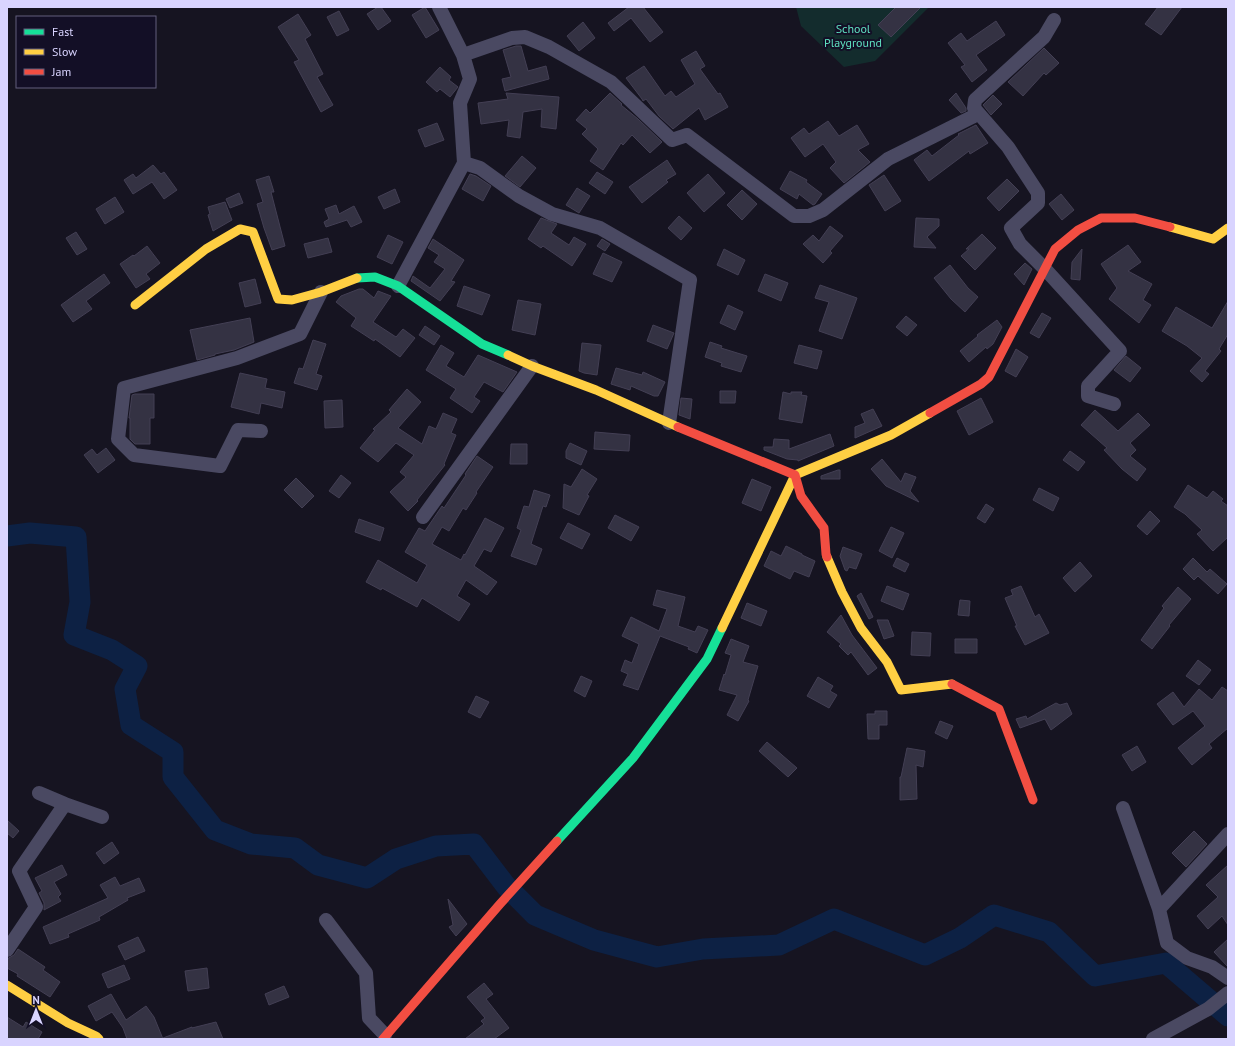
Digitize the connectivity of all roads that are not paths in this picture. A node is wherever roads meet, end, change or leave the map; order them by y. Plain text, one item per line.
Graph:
1 (439, 7) edge
2 (1054, 20) dead end
3 (463, 55) junction
4 (978, 114) junction
5 (464, 163) junction
6 (1228, 228) edge
7 (1045, 269) junction
8 (398, 286) junction
9 (321, 292) junction
10 (135, 305) dead end
11 (532, 366) junction
12 (1114, 404) dead end
13 (669, 423) junction
14 (260, 430) dead end
15 (795, 475) junction
16 (423, 517) dead end
17 (39, 793) dead end
18 (1033, 800) dead end
19 (65, 804) junction
20 (1123, 808) dead end
21 (102, 817) dead end
22 (1228, 834) edge
23 (1159, 909) junction
24 (326, 920) dead end
25 (7, 950) edge
26 (1228, 978) edge
27 (7, 985) edge
28 (1227, 994) edge
29 (384, 1037) edge
30 (99, 1039) edge
31 (1154, 1039) edge

1 - 3 street
2 - 4 street
3 - 4 street
3 - 5 street
4 - 7 street
5 - 8 street
5 - 13 street
6 - 7 street
7 - 12 street
7 - 15 street
8 - 9 street
8 - 11 street
9 - 10 street
9 - 14 street
11 - 13 street
11 - 16 street
13 - 15 street
15 - 18 street
15 - 29 street
17 - 19 street
19 - 21 street
19 - 25 street
20 - 23 street
22 - 23 street
23 - 26 street
24 - 29 street
27 - 30 street
28 - 31 street

